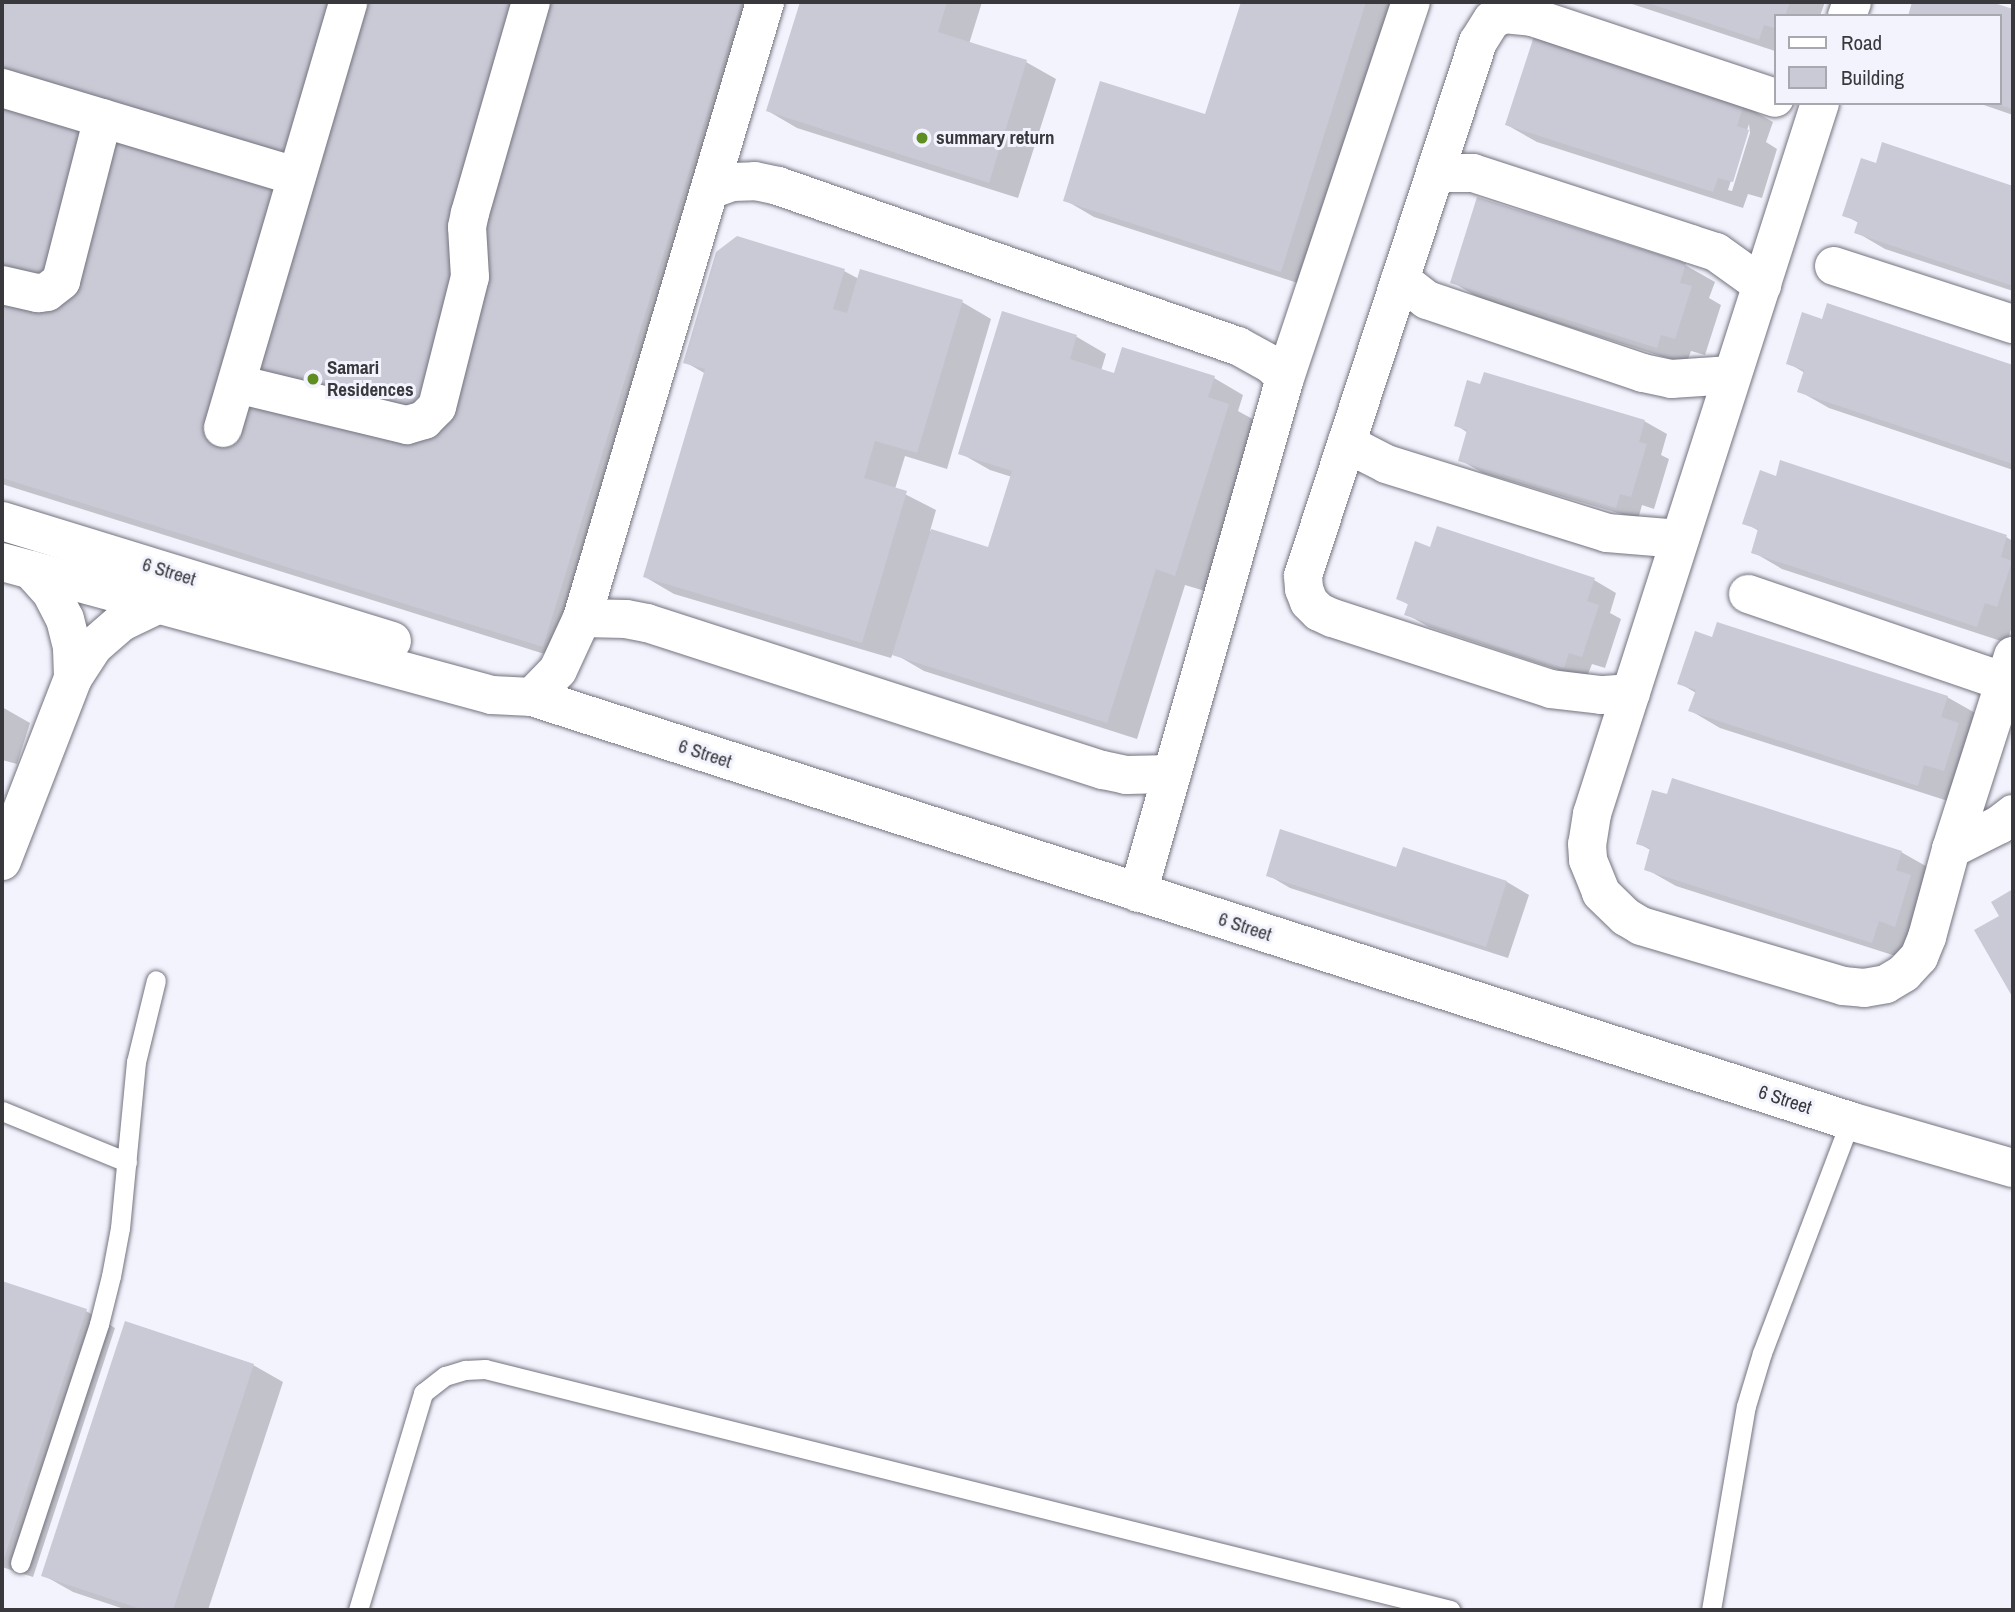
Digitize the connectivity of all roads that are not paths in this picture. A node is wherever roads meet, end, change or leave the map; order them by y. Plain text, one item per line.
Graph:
1 (348, 2) edge
2 (531, 2) edge
3 (765, 2) edge
4 (1411, 2) edge
5 (2, 88) edge
6 (1773, 97) edge
7 (1805, 111) edge
8 (103, 118) junction
9 (1435, 173) junction
10 (296, 176) junction
11 (710, 190) junction
12 (1834, 266) dead end
13 (1400, 279) junction
14 (2, 285) edge
15 (1762, 285) junction
16 (2013, 324) edge
17 (1732, 375) junction
18 (1285, 378) junction
19 (237, 384) junction
20 (223, 428) dead end
21 (1347, 440) junction
22 (2, 521) edge
23 (1680, 539) junction
24 (16, 566) edge
25 (1748, 594) dead end
26 (159, 604) junction
27 (582, 618) junction
28 (2009, 669) edge
29 (73, 678) junction
30 (1631, 693) junction
31 (532, 698) junction
32 (1172, 775) junction
33 (2013, 814) edge
34 (1951, 849) junction
35 (2, 861) edge
36 (1138, 893) junction
37 (156, 980) dead end
38 (2, 1111) edge
39 (1850, 1121) junction
40 (1958, 1154) junction
41 (127, 1162) junction
42 (2013, 1168) edge
43 (2013, 1179) edge
44 (20, 1563) dead end
45 (1406, 1605) edge
46 (358, 1610) edge
47 (1450, 1610) edge
48 (1711, 1610) edge

1 - 10 street
2 - 19 street
3 - 11 street
4 - 18 street
5 - 8 street
6 - 9 street
7 - 15 street
8 - 10 street
8 - 14 street
9 - 13 street
9 - 15 street
10 - 19 street
11 - 18 street
11 - 27 street
12 - 16 street
13 - 17 street
13 - 21 street
15 - 17 street
17 - 23 street
18 - 32 street
19 - 20 street
21 - 23 street
21 - 30 street
22 - 31 street, 6 Street
23 - 30 street
24 - 26 street, 6 Street
24 - 29 street
25 - 28 street
26 - 29 street
26 - 31 street, 6 Street
27 - 31 street
27 - 32 street
28 - 34 street
29 - 35 street
30 - 34 street
31 - 36 street, 6 Street
32 - 36 street
33 - 34 street
36 - 39 street, 6 Street
37 - 41 lane
38 - 41 lane
39 - 40 street, 6 Street
39 - 48 lane
40 - 42 street, 6 Street
40 - 43 street, 6 Street
41 - 44 lane
45 - 46 lane
45 - 47 lane

